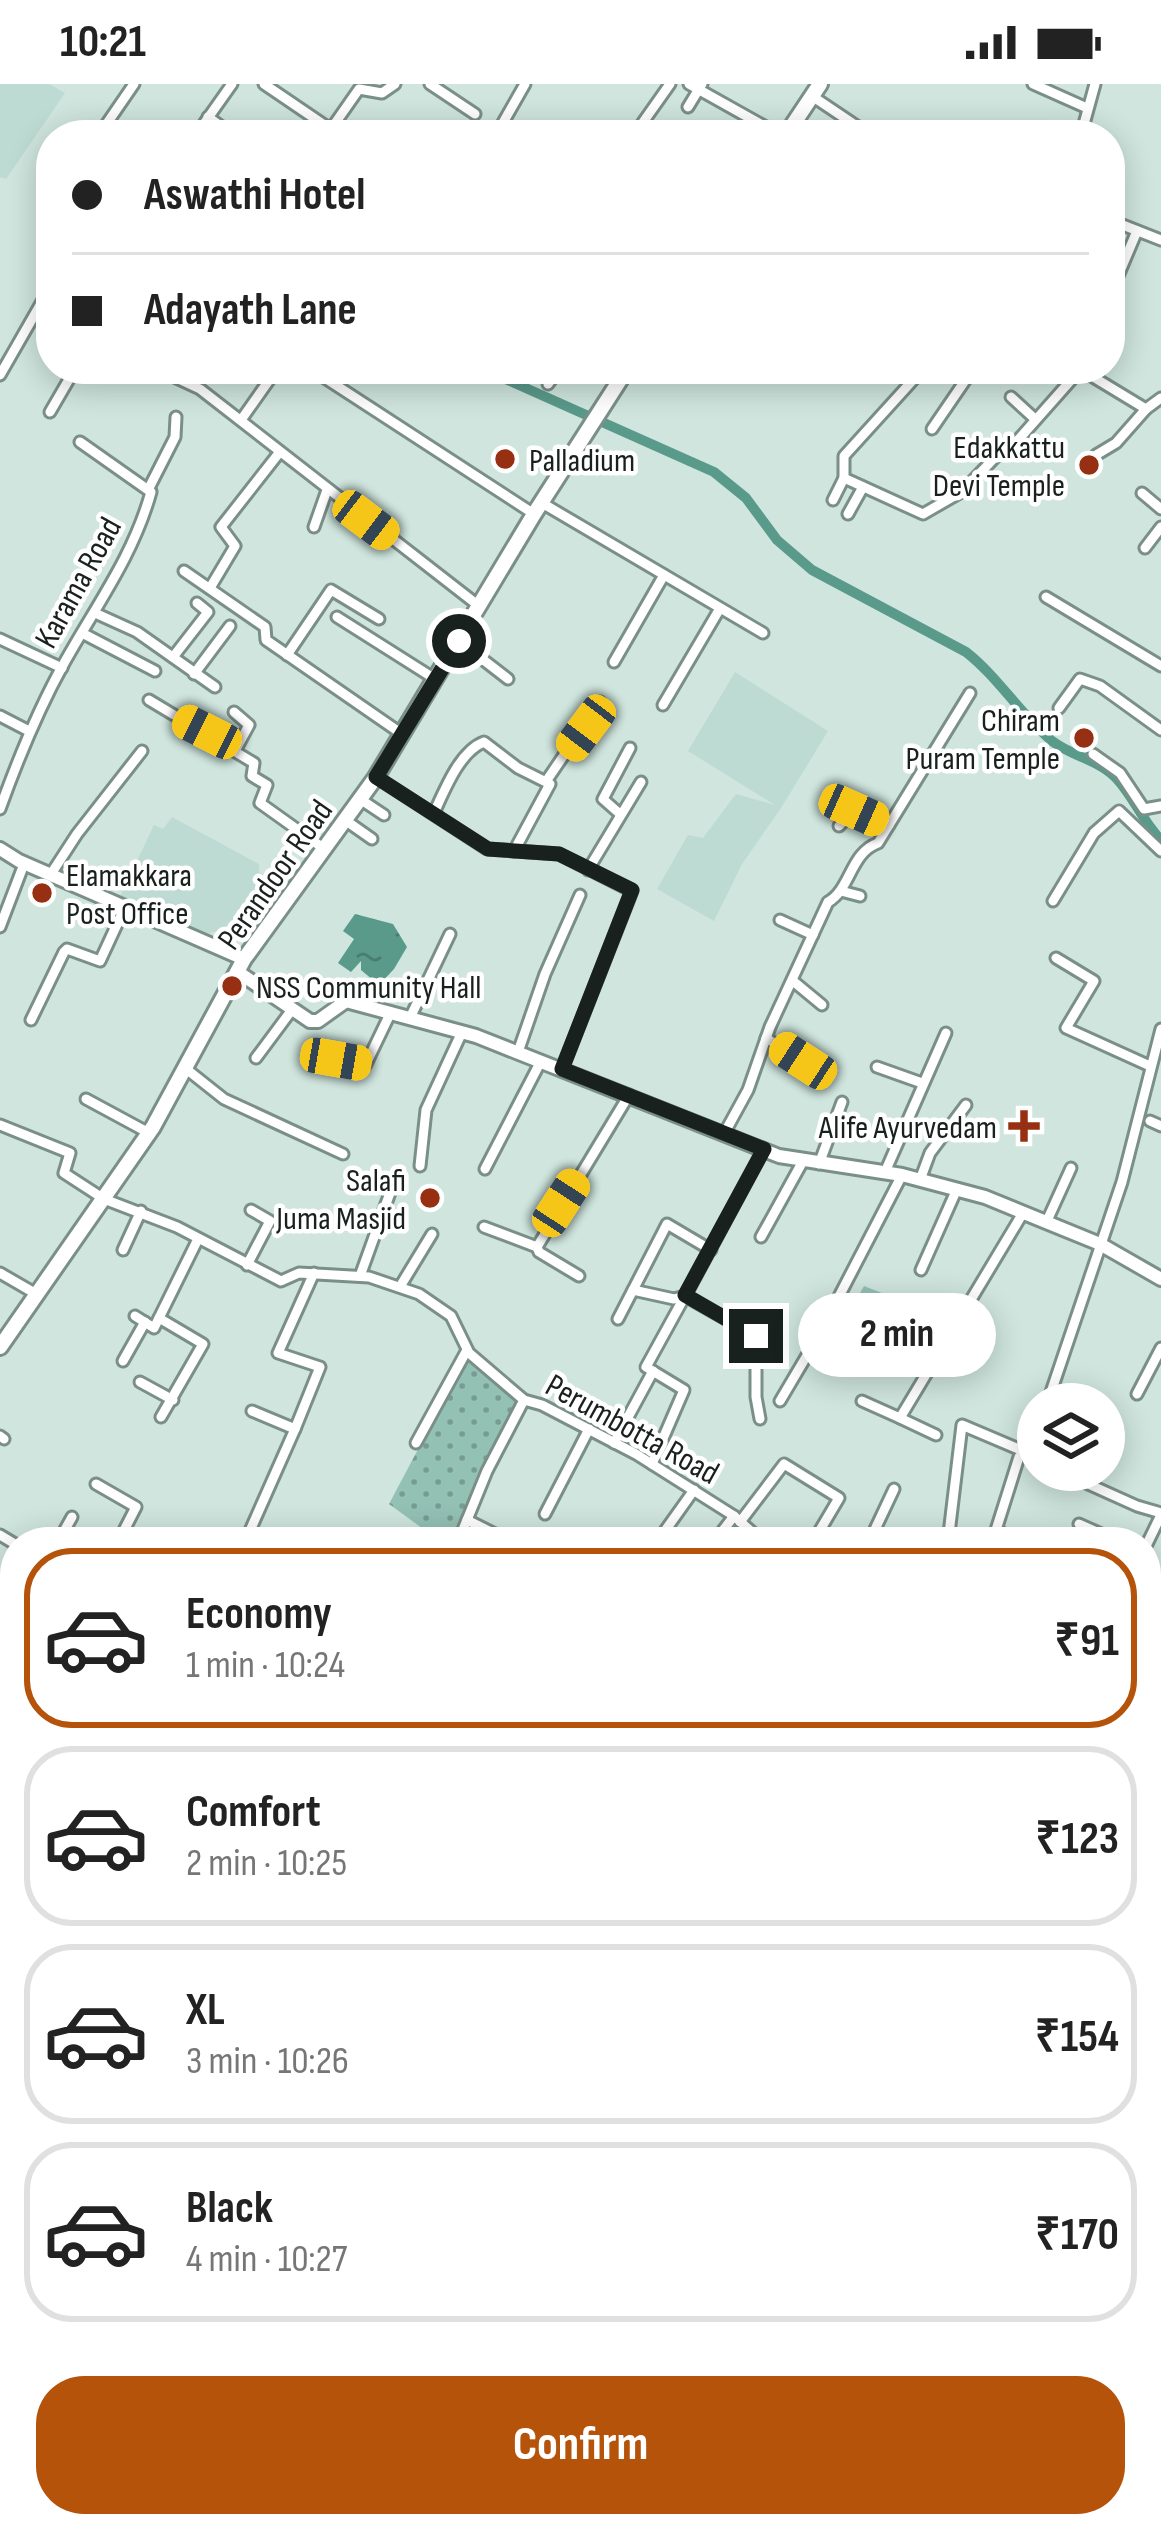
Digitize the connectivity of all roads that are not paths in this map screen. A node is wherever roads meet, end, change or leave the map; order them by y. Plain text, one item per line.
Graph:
1 (134, 84) edge
2 (232, 84) edge
3 (264, 84) edge
4 (395, 84) edge
5 (430, 84) edge
6 (525, 84) edge
7 (670, 84) edge
8 (1033, 84) edge
9 (1095, 84) edge
10 (696, 86) edge
11 (816, 90) edge
12 (688, 107) dead end
13 (1087, 108) junction
14 (475, 114) dead end
15 (208, 117) junction
16 (109, 120) edge
17 (206, 120) edge
18 (212, 120) edge
19 (317, 120) edge
20 (342, 120) edge
21 (505, 120) edge
22 (645, 120) edge
23 (756, 120) edge
24 (794, 120) edge
25 (852, 120) edge
26 (1084, 120) edge
27 (1125, 226) edge
28 (1137, 231) junction
29 (1161, 240) edge
30 (1125, 259) edge
31 (36, 312) edge
32 (0, 375) edge
33 (66, 384) edge
34 (189, 384) edge
35 (266, 384) edge
36 (335, 384) edge
37 (619, 384) edge
38 (909, 384) edge
39 (963, 384) edge
40 (1066, 384) edge
41 (1104, 384) edge
42 (1011, 397) dead end
43 (1161, 398) edge
44 (1146, 409) junction
45 (50, 412) dead end
46 (176, 417) dead end
47 (1035, 419) junction
48 (241, 420) junction
49 (932, 429) dead end
50 (80, 442) dead end
51 (279, 453) junction
52 (1096, 454) dead end
53 (844, 478) junction
54 (863, 487) junction
55 (149, 488) junction
56 (327, 490) junction
57 (1142, 494) dead end
58 (832, 500) dead end
59 (538, 508) junction
60 (1161, 509) edge
61 (848, 514) dead end
62 (314, 527) dead end
63 (1161, 527) edge
64 (1144, 548) dead end
65 (184, 572) dead end
66 (664, 575) junction
67 (210, 588) junction
68 (1046, 597) dead end
69 (197, 603) dead end
70 (479, 606) junction
71 (718, 610) junction
72 (95, 613) junction
73 (337, 617) dead end
74 (380, 619) dead end
75 (230, 626) dead end
76 (82, 633) junction
77 (763, 633) dead end
78 (0, 638) edge
79 (459, 641) junction
80 (286, 655) junction
81 (173, 657) junction
82 (614, 662) dead end
83 (1161, 666) edge
84 (62, 668) junction
85 (155, 671) dead end
86 (194, 674) junction
87 (435, 679) junction
88 (508, 679) dead end
89 (215, 687) dead end
90 (970, 693) dead end
91 (149, 700) dead end
92 (600, 702) dead end
93 (664, 705) dead end
94 (1059, 708) dead end
95 (234, 712) dead end
96 (0, 716) edge
97 (1161, 730) edge
98 (29, 731) junction
99 (402, 734) junction
100 (630, 748) dead end
101 (236, 749) junction
102 (142, 751) dead end
103 (1093, 754) dead end
104 (376, 777) junction
105 (547, 780) junction
106 (641, 782) dead end
107 (360, 799) junction
108 (1161, 806) edge
109 (0, 809) edge
110 (434, 813) junction
111 (620, 814) junction
112 (385, 815) dead end
113 (344, 820) junction
114 (889, 825) junction
115 (839, 826) dead end
116 (372, 839) dead end
117 (323, 848) junction
118 (0, 849) edge
119 (514, 851) junction
120 (1161, 851) edge
121 (24, 864) junction
122 (588, 870) junction
123 (51, 874) junction
124 (842, 891) junction
125 (580, 895) dead end
126 (860, 896) dead end
127 (1053, 901) dead end
128 (125, 907) junction
129 (780, 920) dead end
130 (0, 927) edge
131 (450, 934) dead end
132 (813, 934) junction
133 (1056, 958) dead end
134 (241, 965) junction
135 (793, 981) junction
136 (822, 1005) dead end
137 (291, 1011) junction
138 (391, 1012) junction
139 (410, 1018) junction
140 (31, 1020) dead end
141 (1161, 1029) edge
142 (462, 1032) junction
143 (946, 1033) dead end
144 (766, 1037) junction
145 (518, 1052) junction
146 (256, 1058) dead end
147 (336, 1059) dead end
148 (541, 1060) junction
149 (803, 1061) dead end
150 (877, 1066) dead end
151 (1150, 1066) junction
152 (185, 1069) junction
153 (562, 1069) junction
154 (922, 1083) junction
155 (629, 1095) junction
156 (86, 1099) dead end
157 (842, 1102) dead end
158 (966, 1106) dead end
159 (0, 1125) edge
160 (725, 1132) junction
161 (149, 1133) junction
162 (764, 1149) junction
163 (343, 1154) dead end
164 (802, 1161) junction
165 (819, 1164) junction
166 (420, 1166) dead end
167 (1071, 1168) dead end
168 (485, 1169) dead end
169 (885, 1172) junction
170 (902, 1174) junction
171 (395, 1179) dead end
172 (920, 1180) junction
173 (957, 1190) junction
174 (104, 1199) junction
175 (251, 1210) dead end
176 (140, 1211) junction
177 (1023, 1213) junction
178 (1046, 1223) junction
179 (484, 1227) dead end
180 (433, 1234) dead end
181 (761, 1237) dead end
182 (198, 1239) junction
183 (1100, 1244) junction
184 (537, 1246) junction
185 (123, 1250) dead end
186 (711, 1250) junction
187 (247, 1265) junction
188 (920, 1270) dead end
189 (0, 1273) edge
190 (314, 1273) junction
191 (360, 1276) junction
192 (579, 1276) dead end
193 (1161, 1279) edge
194 (401, 1285) junction
195 (633, 1290) junction
196 (38, 1295) junction
197 (685, 1295) junction
198 (159, 1318) junction
199 (618, 1319) dead end
200 (0, 1347) edge
201 (1161, 1348) edge
202 (467, 1350) junction
203 (123, 1360) dead end
204 (652, 1371) junction
205 (140, 1382) dead end
206 (1055, 1383) edge
207 (1137, 1394) dead end
208 (173, 1400) junction
209 (524, 1400) junction
210 (780, 1401) dead end
211 (862, 1401) dead end
212 (252, 1411) dead end
213 (160, 1417) dead end
214 (901, 1418) junction
215 (760, 1419) dead end
216 (589, 1429) junction
217 (295, 1430) junction
218 (936, 1435) dead end
219 (416, 1443) dead end
220 (614, 1443) junction
221 (1017, 1451) edge
222 (652, 1463) junction
223 (1017, 1481) edge
224 (96, 1484) dead end
225 (894, 1489) dead end
226 (694, 1490) junction
227 (1104, 1491) edge
228 (545, 1514) dead end
229 (1161, 1514) edge
230 (72, 1517) dead end
231 (737, 1519) junction
232 (467, 1520) junction
233 (1079, 1524) dead end
234 (66, 1527) edge
235 (126, 1527) edge
236 (252, 1527) edge
237 (464, 1527) edge
238 (481, 1527) edge
239 (668, 1527) edge
240 (729, 1527) edge
241 (746, 1527) edge
242 (821, 1527) edge
243 (876, 1527) edge
244 (950, 1527) edge
245 (997, 1527) edge
246 (1086, 1527) edge

1 - 16 street
2 - 15 street
3 - 19 street
4 - 20 street
5 - 14 street
6 - 21 street
7 - 22 street
8 - 13 street
9 - 13 street
10 - 12 street
10 - 23 street
11 - 24 main road
11 - 25 street
13 - 26 street
15 - 17 street
15 - 18 street
27 - 28 street
28 - 29 street
28 - 30 street
31 - 32 street
33 - 45 street
34 - 48 street
35 - 48 street
36 - 59 street
37 - 59 main road, Perandoor Road
38 - 53 street
39 - 49 street
40 - 47 street
41 - 44 street
42 - 47 street
43 - 44 street
44 - 52 street
46 - 55 street
47 - 54 street
48 - 51 street
50 - 55 street, Karama Road
51 - 56 street
51 - 67 street
53 - 54 street
53 - 58 street
54 - 61 street
55 - 72 street, Karama Road
56 - 62 street
56 - 70 street
57 - 60 street
59 - 66 street
59 - 70 main road, Perandoor Road
63 - 64 street
65 - 67 street
66 - 71 street
66 - 82 street
67 - 80 street
68 - 83 street
69 - 81 street
70 - 79 main road, Perandoor Road
71 - 77 street
71 - 93 street
72 - 76 street, Karama Road
72 - 81 street
73 - 87 street
74 - 80 street
75 - 86 street
76 - 84 street, Karama Road
76 - 85 street
78 - 84 street
79 - 87 main road, Perandoor Road
79 - 88 street
80 - 99 street
81 - 86 street
84 - 98 street, Karama Road
86 - 89 street
87 - 99 main road, Perandoor Road
90 - 114 street
91 - 101 street
92 - 105 street
94 - 97 street
95 - 101 street
96 - 98 street
98 - 109 street, Karama Road
99 - 104 main road, Perandoor Road
100 - 111 street
101 - 117 street
102 - 123 street
103 - 108 street
104 - 107 main road, Perandoor Road
104 - 110 street
105 - 110 street
105 - 119 street
106 - 111 street
107 - 112 street
107 - 113 main road, Perandoor Road
110 - 119 street
111 - 122 street
113 - 116 street
113 - 117 main road, Perandoor Road
114 - 115 street
114 - 124 street
117 - 134 main road, Perandoor Road
118 - 121 street
119 - 122 street
120 - 127 street
121 - 123 street
121 - 130 street
122 - 153 street
123 - 128 street
124 - 126 street
124 - 132 street
125 - 145 street
128 - 134 street
128 - 140 street
129 - 132 street
131 - 139 street
132 - 135 street
133 - 151 street
134 - 137 street
134 - 152 main road, Perandoor Road
135 - 136 street
135 - 144 street
137 - 138 street
137 - 146 street
138 - 139 street
138 - 147 street
139 - 142 street
141 - 151 street
142 - 145 street
142 - 166 street
143 - 154 street
144 - 149 street
144 - 160 street
145 - 148 street
148 - 153 street
148 - 168 street
150 - 154 street
151 - 183 street
152 - 161 main road, Perandoor Road
152 - 163 street
153 - 155 street
154 - 169 street
155 - 160 street
155 - 184 street
156 - 161 street
157 - 165 street
158 - 172 street
159 - 174 street
160 - 162 street
161 - 174 main road, Perandoor Road
162 - 164 street
162 - 186 street
164 - 165 street
164 - 181 street
165 - 169 street
167 - 178 street
169 - 170 street
170 - 172 street
170 - 210 street
171 - 191 street
172 - 173 street
173 - 177 street
173 - 188 street
174 - 176 street, Perumbotta Road
174 - 196 main road, Perandoor Road
175 - 187 street
176 - 182 street, Perumbotta Road
176 - 185 street
177 - 178 street
177 - 214 street
178 - 183 street
179 - 184 street
180 - 194 street
182 - 187 street, Perumbotta Road
182 - 198 street
183 - 193 street
183 - 206 street
184 - 192 street
186 - 195 street
186 - 197 street
187 - 190 street, Perumbotta Road
189 - 196 street
190 - 191 street, Perumbotta Road
190 - 217 street
191 - 194 street, Perumbotta Road
194 - 202 street, Perumbotta Road
195 - 197 street
195 - 199 street
196 - 200 main road, Perandoor Road
197 - 204 street
197 - 215 street
198 - 203 street
198 - 208 street
201 - 207 street
202 - 209 street, Perumbotta Road
202 - 219 street
204 - 220 street
204 - 222 street
205 - 208 street
208 - 213 street
209 - 216 street, Perumbotta Road
209 - 232 street
211 - 214 street
212 - 217 street
214 - 218 street
216 - 220 street, Perumbotta Road
216 - 228 street
217 - 236 street
220 - 222 street, Perumbotta Road
221 - 244 street
222 - 226 street, Perumbotta Road
223 - 245 street
224 - 235 street
225 - 243 street
226 - 231 street, Perumbotta Road
226 - 239 street
227 - 229 street
230 - 234 street
231 - 240 street
231 - 241 street, Perumbotta Road
231 - 242 street
232 - 237 street
232 - 238 street
233 - 246 street

